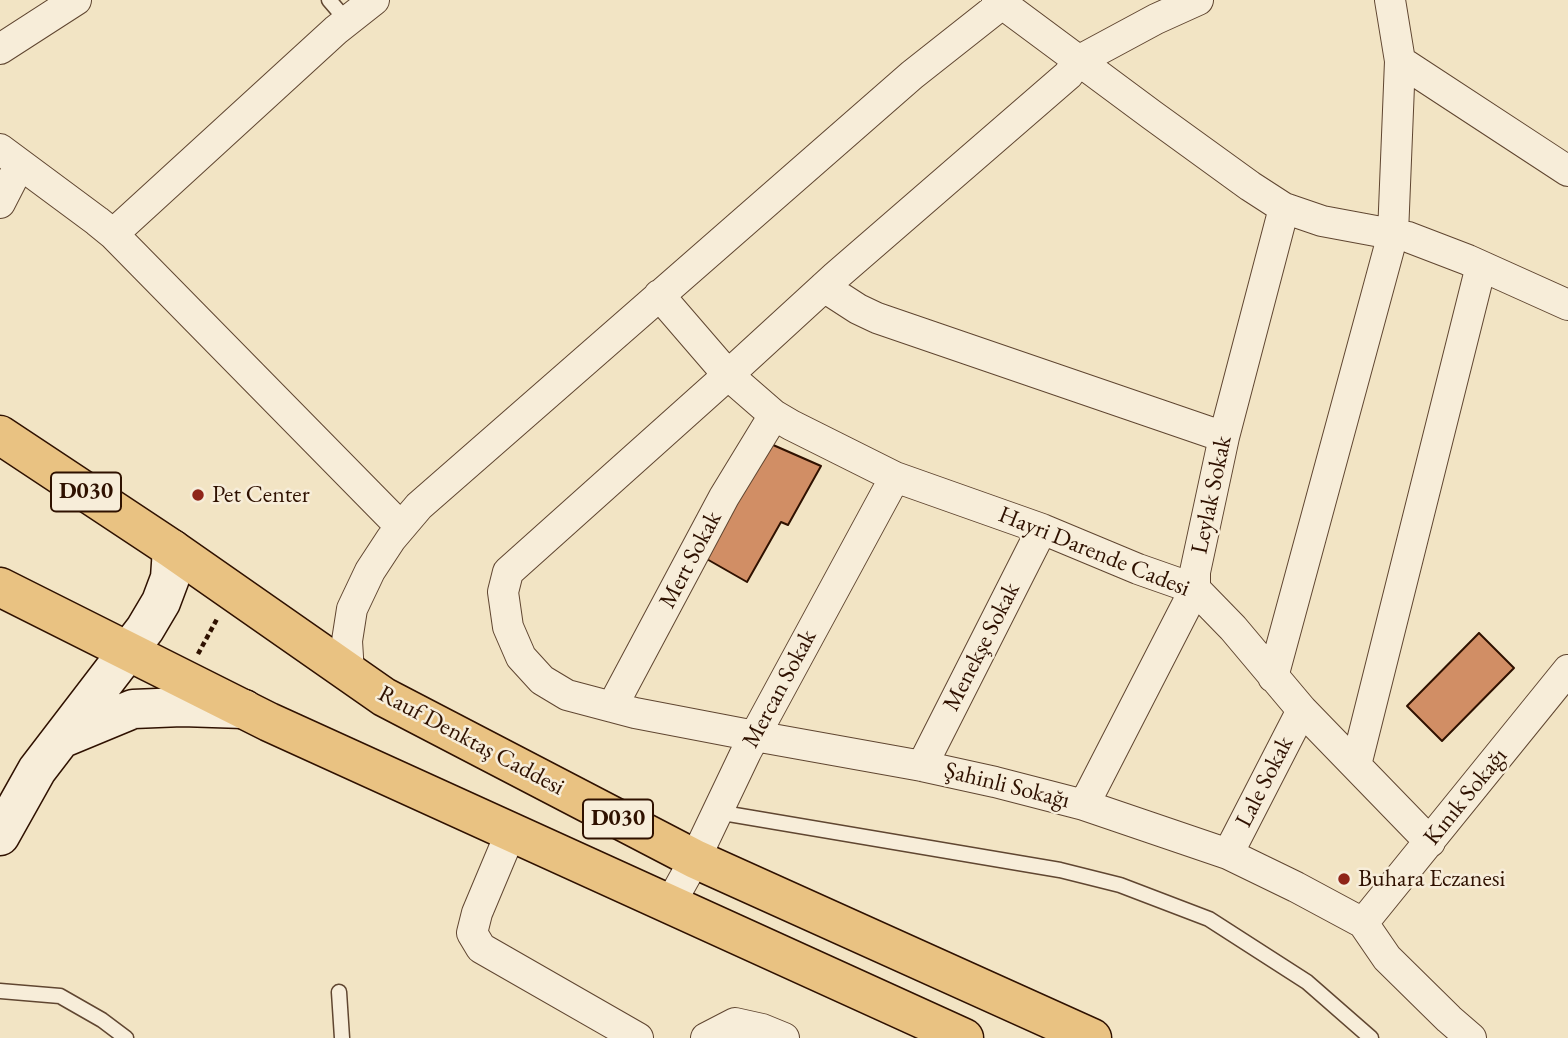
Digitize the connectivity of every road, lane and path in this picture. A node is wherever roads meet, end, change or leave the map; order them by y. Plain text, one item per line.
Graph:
1 (76, 0) edge
2 (374, 0) edge
3 (1198, 0) edge
4 (1002, 1) edge
5 (1386, 3) edge
6 (338, 11) edge
7 (0, 49) edge
8 (1078, 61) junction
9 (1400, 61) junction
10 (10, 156) edge
11 (1568, 171) edge
12 (0, 203) edge
13 (1284, 208) junction
14 (113, 234) junction
15 (1393, 234) junction
16 (1481, 266) junction
17 (824, 287) junction
18 (659, 295) junction
19 (1568, 305) edge
20 (728, 375) junction
21 (774, 415) junction
22 (0, 435) edge
23 (1224, 437) junction
24 (895, 477) junction
25 (401, 527) junction
26 (1042, 529) junction
27 (172, 549) junction
28 (0, 587) edge
29 (1195, 589) junction
30 (232, 592) junction
31 (129, 651) junction
32 (1568, 670) edge
33 (349, 673) junction
34 (1273, 677) junction
35 (185, 679) junction
36 (612, 708) junction
37 (244, 709) junction
38 (1302, 710) junction
39 (755, 736) junction
40 (61, 738) junction
41 (922, 765) junction
42 (1356, 765) junction
43 (1084, 805) junction
44 (717, 812) junction
45 (511, 832) junction
46 (0, 836) edge
47 (1430, 842) junction
48 (1228, 854) junction
49 (695, 859) junction
50 (670, 904) junction
51 (1363, 923) junction
52 (0, 991) edge
53 (339, 992) dead end
54 (942, 1034) edge
55 (126, 1038) edge
56 (342, 1038) edge
57 (638, 1038) edge
58 (706, 1038) edge
59 (784, 1038) edge
60 (1092, 1038) edge
61 (1371, 1038) edge
62 (1471, 1038) edge

1 - 7 street
2 - 6 street
3 - 8 street, Şahinli Sokağı
4 - 8 street
4 - 18 street
5 - 9 street
6 - 14 street
8 - 13 street
8 - 17 street, Şahinli Sokağı
9 - 11 street
9 - 15 street
10 - 12 street
10 - 14 street
13 - 15 street
13 - 23 street, Leylak Sokak
14 - 25 street
15 - 16 street
15 - 34 street
16 - 19 street
16 - 42 street
17 - 20 street, Şahinli Sokağı
17 - 23 street
18 - 20 street, Hayri Darende Cadesi
18 - 25 street
20 - 21 street, Hayri Darende Cadesi
20 - 36 street, Şahinli Sokağı
21 - 24 street, Hayri Darende Cadesi
21 - 36 street, Mert Sokak
22 - 27 main road, Rauf Denktaş Caddesi / D030
23 - 29 street, Leylak Sokak
24 - 26 street, Hayri Darende Cadesi
24 - 39 street, Mercan Sokak
25 - 33 street
26 - 29 street, Hayri Darende Cadesi
26 - 41 street, Menekşe Sokak
27 - 30 main road, Rauf Denktaş Caddesi / D030
27 - 31 main road
28 - 31 main road
29 - 34 street, Hayri Darende Cadesi
29 - 43 street, Leylak Sokak
30 - 33 main road, Rauf Denktaş Caddesi / D030
30 - 35 path
31 - 35 main road
31 - 40 main road
32 - 47 street, Kınık Sokağı
33 - 49 main road, Rauf Denktaş Caddesi / D030
34 - 38 street, Hayri Darende Cadesi
35 - 37 main road
36 - 39 street, Şahinli Sokağı
37 - 40 main road
37 - 45 main road
38 - 42 street, Hayri Darende Cadesi
38 - 48 street, Lale Sokak
39 - 41 street, Şahinli Sokağı
39 - 44 street, Mercan Sokak
40 - 46 main road
41 - 43 street, Şahinli Sokağı
42 - 47 street, Hayri Darende Cadesi
43 - 48 street, Şahinli Sokağı
44 - 49 street, Mercan Sokak
44 - 61 lane
45 - 50 main road
45 - 57 street
47 - 51 street, Kınık Sokağı
48 - 51 street, Şahinli Sokağı
49 - 50 street, Mercan Sokak
49 - 60 main road, Rauf Denktaş Caddesi / D030
50 - 54 main road
51 - 62 street, Şahinli Sokağı
52 - 55 lane
53 - 56 lane
58 - 59 street

